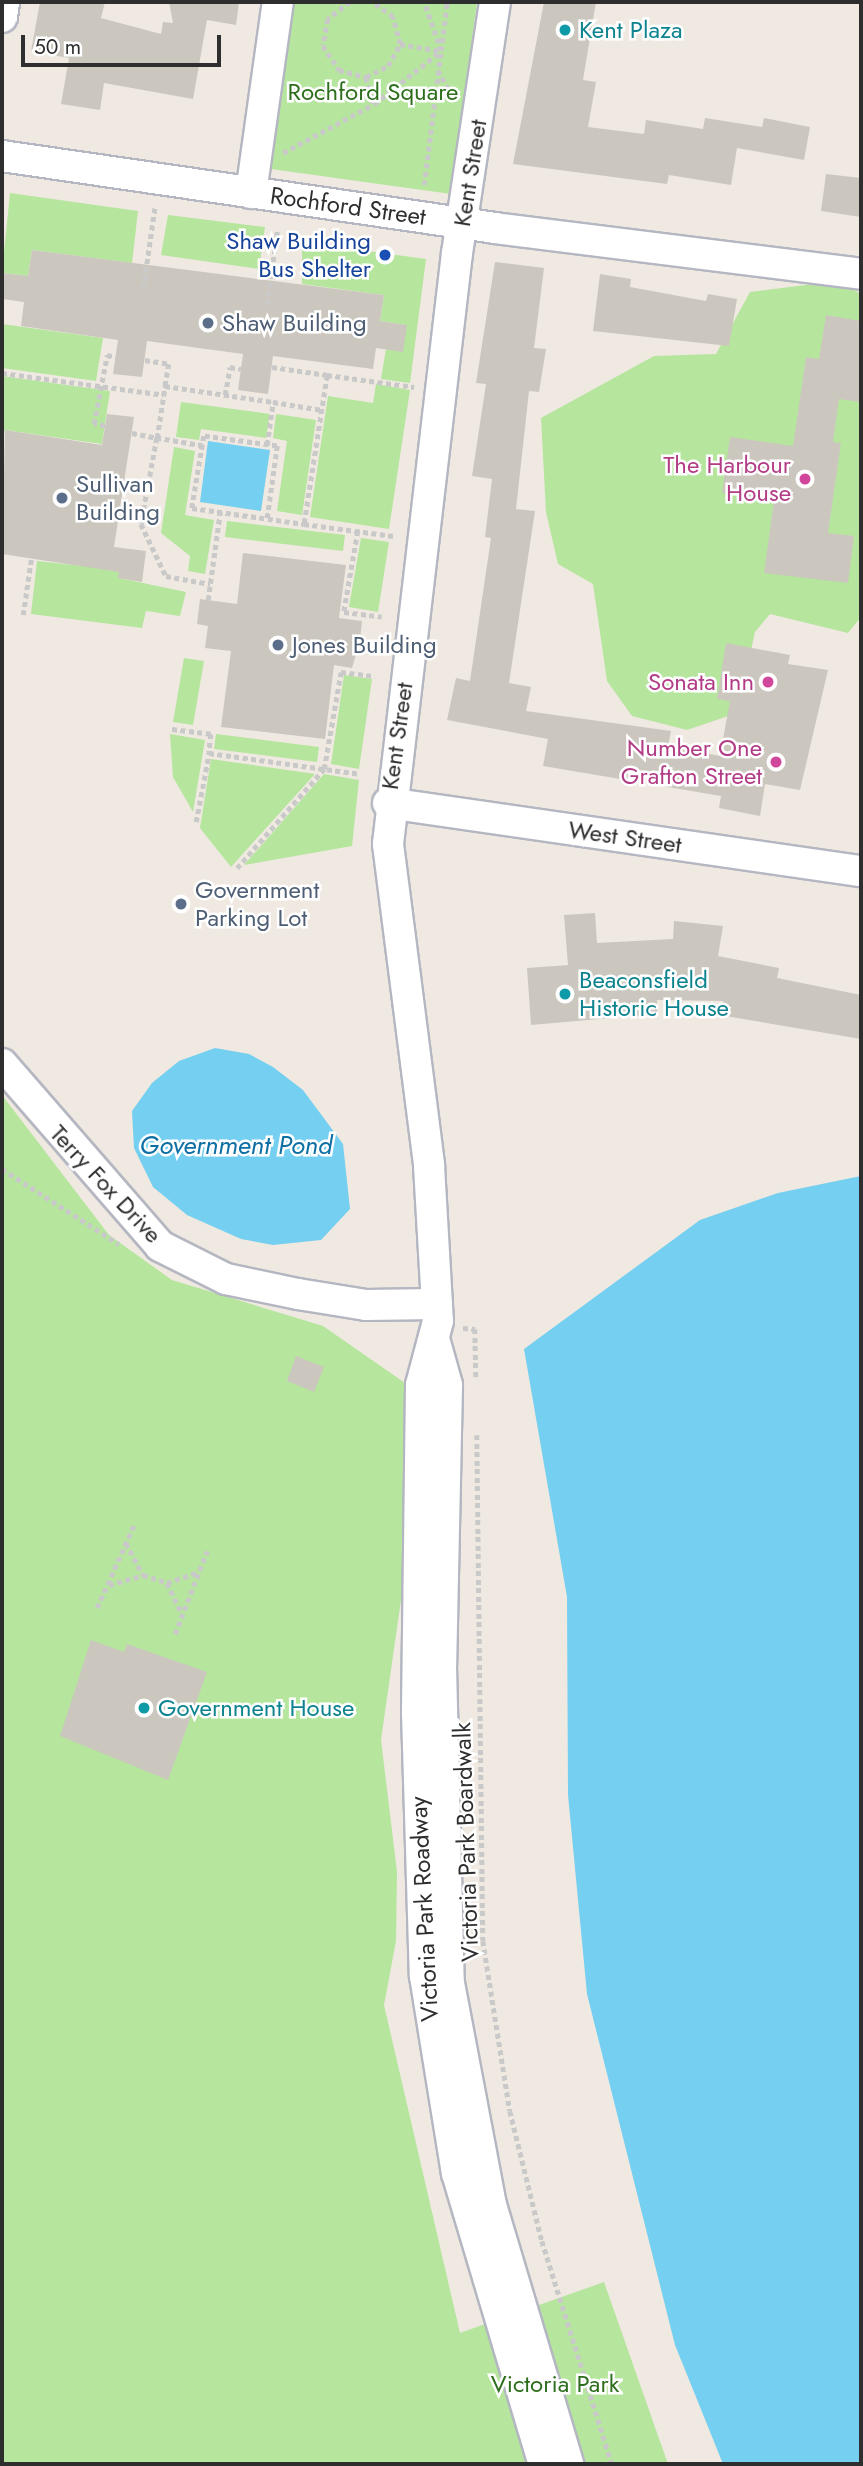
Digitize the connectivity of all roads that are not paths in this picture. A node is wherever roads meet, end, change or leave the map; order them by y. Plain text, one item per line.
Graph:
1 (4, 2) edge
2 (278, 2) edge
3 (495, 2) edge
4 (2, 17) edge
5 (2, 156) edge
6 (251, 193) junction
7 (462, 223) junction
8 (861, 274) edge
9 (388, 803) junction
10 (861, 871) edge
11 (2, 1064) edge
12 (437, 1304) junction
13 (435, 1342) junction
14 (544, 2464) edge
15 (568, 2464) edge

1 - 4 street
2 - 6 street
3 - 7 street, Kent Street
5 - 6 street, Rochford Street
6 - 7 street, Rochford Street
7 - 8 street, Rochford Street
7 - 9 street, Kent Street
9 - 10 street, West Street
9 - 12 street, Kent Street
11 - 12 street, Terry Fox Drive
12 - 13 street, Victoria Park Roadway
13 - 14 street, Victoria Park Roadway
13 - 15 street, Victoria Park Roadway

